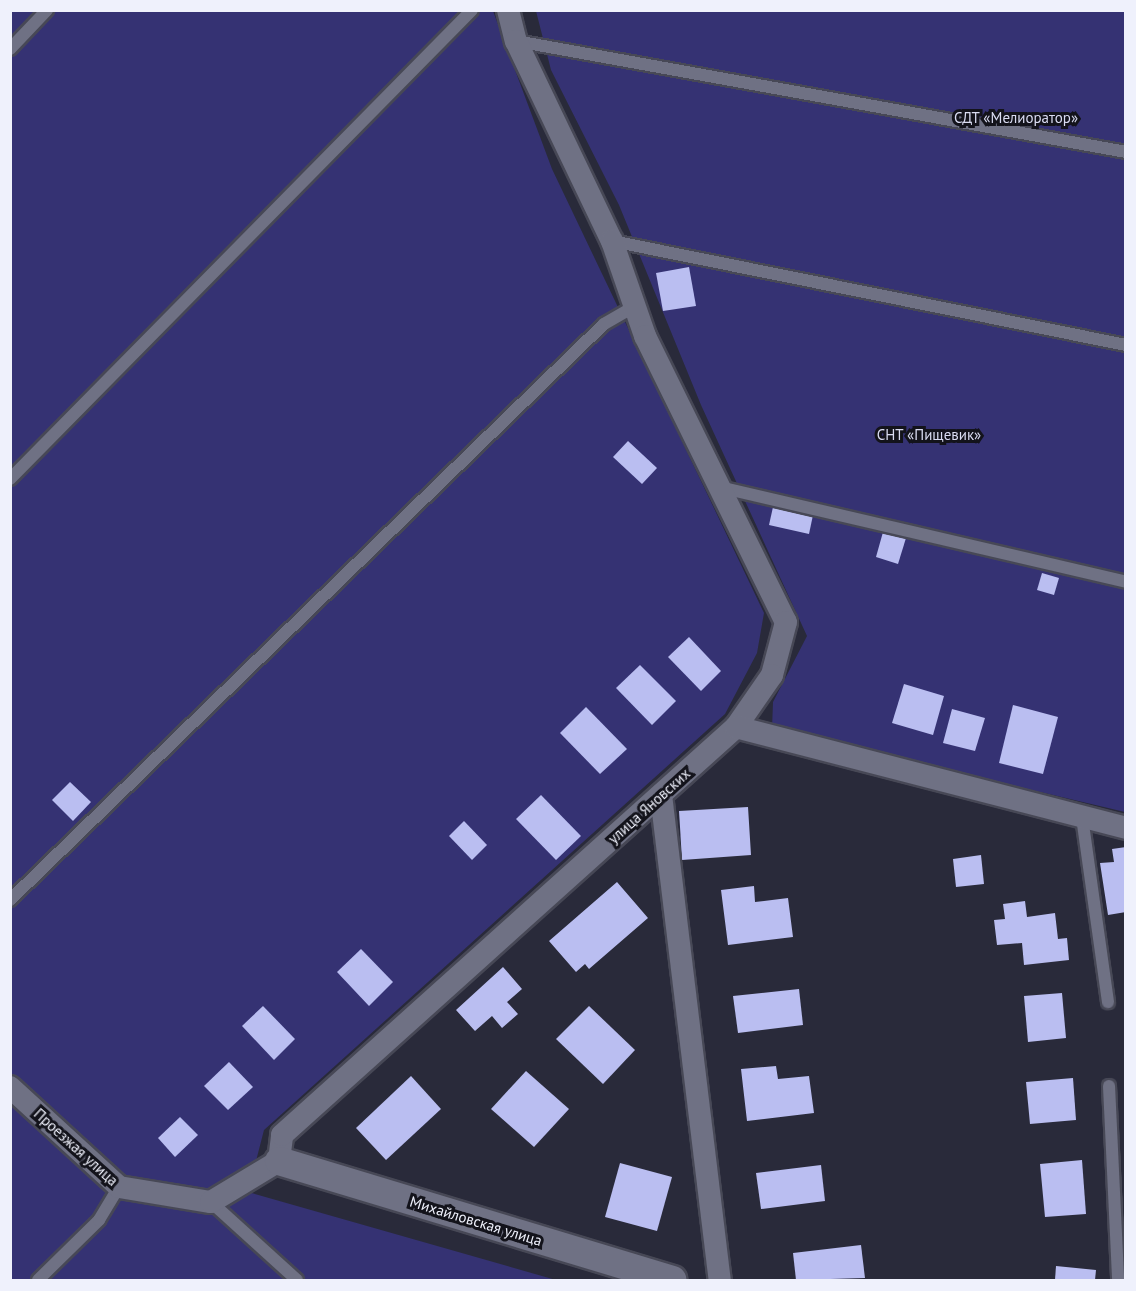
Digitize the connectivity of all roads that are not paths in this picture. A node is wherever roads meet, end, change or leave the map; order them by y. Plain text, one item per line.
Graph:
1 (47, 10) edge
2 (472, 10) edge
3 (508, 10) edge
4 (516, 41) junction
5 (10, 49) edge
6 (1125, 153) edge
7 (612, 241) junction
8 (635, 306) junction
9 (1125, 345) edge
10 (10, 479) edge
11 (718, 487) junction
12 (1125, 582) edge
13 (736, 727) junction
14 (661, 795) junction
15 (1082, 817) junction
16 (1125, 828) edge
17 (10, 900) edge
18 (1108, 1002) dead end
19 (1109, 1086) dead end
20 (10, 1087) edge
21 (279, 1161) junction
22 (119, 1187) junction
23 (211, 1202) junction
24 (38, 1281) edge
25 (297, 1281) edge
26 (672, 1281) edge
27 (720, 1281) edge
28 (1118, 1281) edge

1 - 5 lane
2 - 10 lane
3 - 4 street, улица Яновских
4 - 6 lane
4 - 7 street, улица Яновских
7 - 8 street, улица Яновских
7 - 9 lane
8 - 11 street, улица Яновских
8 - 17 lane
11 - 12 lane
11 - 13 street, улица Яновских
13 - 14 street, улица Яновских
13 - 15 street
14 - 21 street, улица Яновских
14 - 27 street
15 - 16 street
15 - 18 lane
19 - 28 lane
20 - 22 street, Проезжая улица
21 - 23 street
21 - 26 street, Михайловская улица
22 - 23 street, Проезжая улица
22 - 24 lane
23 - 25 lane

